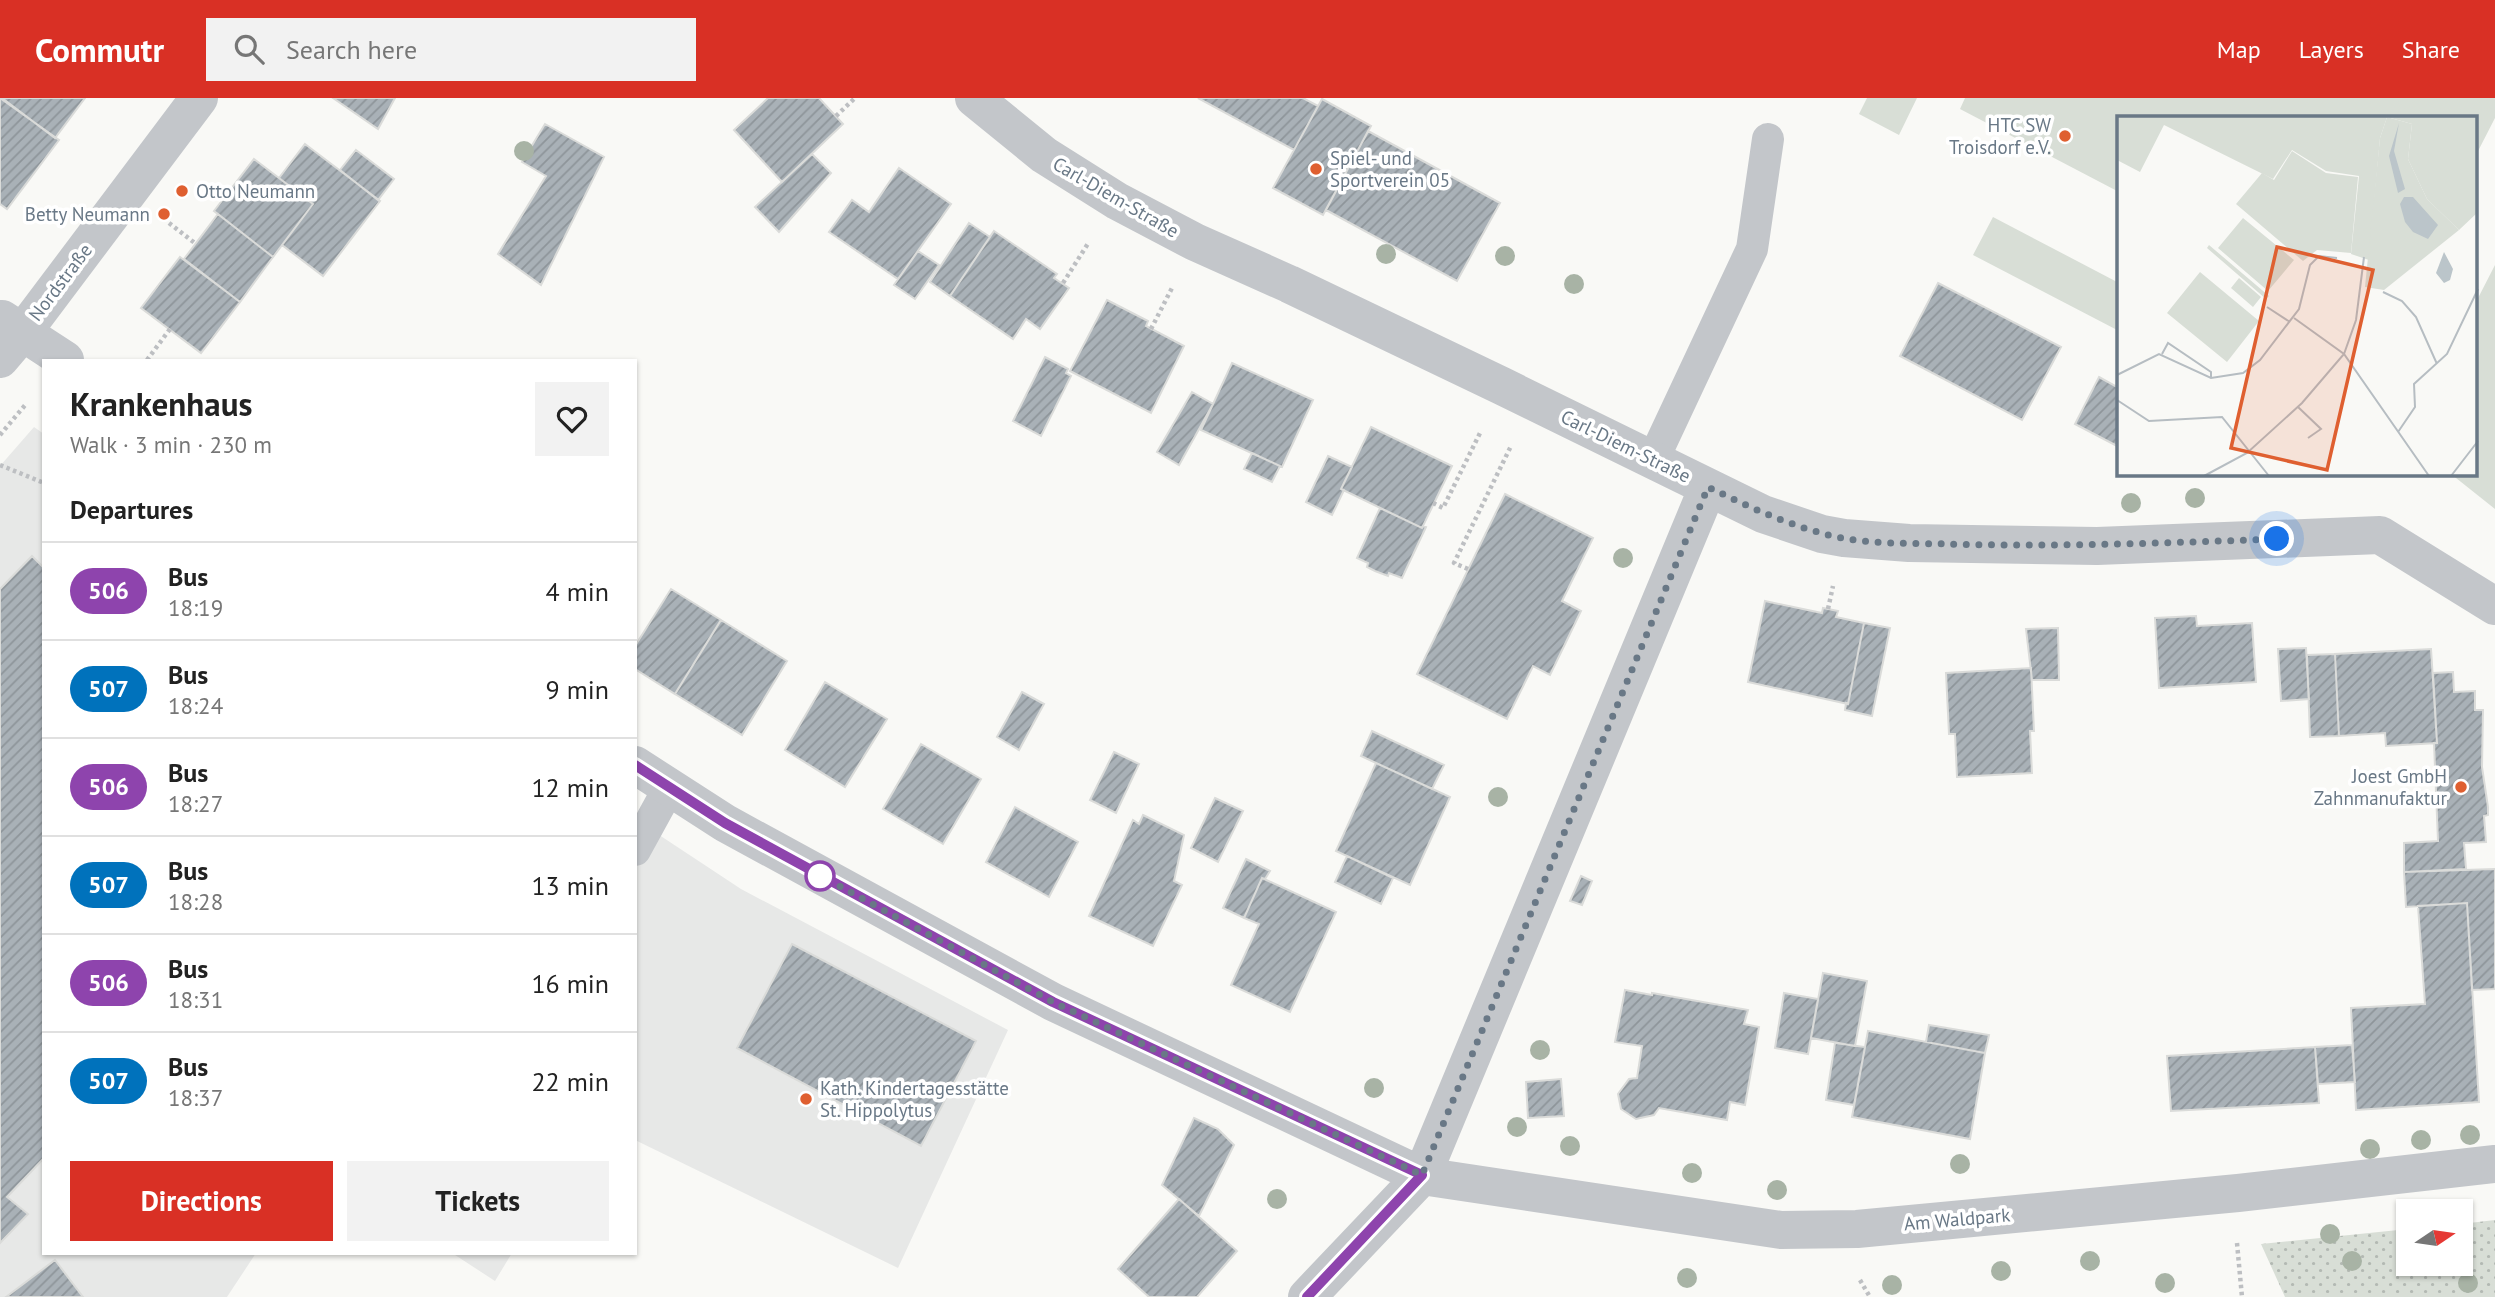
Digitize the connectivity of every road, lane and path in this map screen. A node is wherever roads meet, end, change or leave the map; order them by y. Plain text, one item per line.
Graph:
1 (199, 98) edge
2 (855, 98) edge
3 (974, 98) edge
4 (836, 116) dead end
5 (1768, 139) dead end
6 (1092, 238) dead end
7 (1177, 278) dead end
8 (1063, 283) dead end
9 (170, 329) dead end
10 (1151, 329) dead end
11 (8, 336) edge
12 (63, 359) edge
13 (148, 359) edge
14 (26, 404) dead end
15 (1481, 430) dead end
16 (1517, 434) dead end
17 (0, 435) edge
18 (1653, 460) junction
19 (0, 465) edge
20 (42, 482) edge
21 (1708, 487) junction
22 (1433, 503) dead end
23 (1468, 569) dead end
24 (2495, 606) edge
25 (637, 766) edge
26 (669, 788) junction
27 (637, 846) edge
28 (2495, 1164) edge
29 (1422, 1175) junction
30 (1307, 1297) edge

1 - 11 street, Nordstraße
2 - 4 path
3 - 18 street, Carl-Diem-Straße
5 - 18 lane
6 - 8 path
7 - 10 path
9 - 13 path
11 - 12 street
14 - 17 path
15 - 22 path
16 - 23 path
18 - 21 street, Carl-Diem-Straße
19 - 20 path
21 - 24 street, Carl-Diem-Straße
21 - 29 street
25 - 26 street, Am Waldpark
26 - 27 lane
26 - 29 street, Am Waldpark
28 - 29 street, Am Waldpark
29 - 30 street

